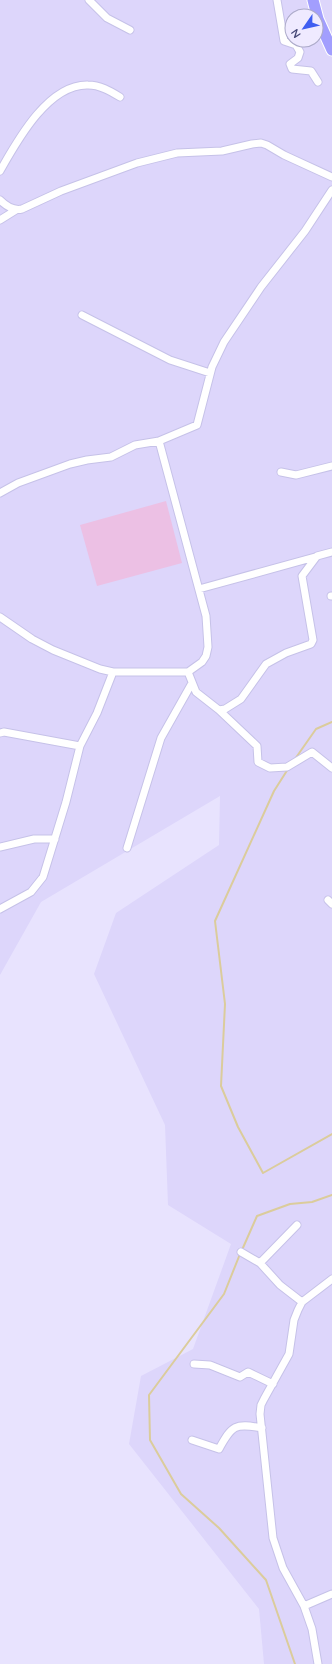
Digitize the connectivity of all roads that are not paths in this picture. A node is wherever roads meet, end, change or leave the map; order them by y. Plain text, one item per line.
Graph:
1 (88, 0) edge
2 (277, 0) edge
3 (313, 0) edge
4 (130, 30) dead end
5 (332, 50) edge
6 (318, 82) dead end
7 (120, 97) dead end
8 (0, 171) edge
9 (332, 177) edge
10 (332, 190) edge
11 (0, 200) edge
12 (16, 210) junction
13 (0, 220) edge
14 (82, 315) dead end
15 (210, 373) junction
16 (159, 441) junction
17 (332, 466) edge
18 (281, 472) dead end
19 (0, 492) edge
20 (332, 552) edge
21 (315, 558) junction
22 (199, 589) junction
23 (0, 617) edge
24 (113, 672) junction
25 (188, 672) junction
26 (192, 683) junction
27 (219, 710) junction
28 (0, 733) edge
29 (80, 746) junction
30 (332, 768) edge
31 (55, 839) junction
32 (0, 847) edge
33 (127, 848) dead end
34 (0, 909) edge
35 (296, 1225) dead end
36 (241, 1252) dead end
37 (260, 1263) junction
38 (332, 1278) edge
39 (302, 1302) junction
40 (194, 1364) dead end
41 (273, 1384) junction
42 (262, 1428) junction
43 (192, 1440) dead end
44 (332, 1594) edge
45 (304, 1606) junction
46 (318, 1664) edge

1 - 4 street
2 - 6 street
3 - 5 highway
7 - 8 street
9 - 12 street
10 - 15 street
11 - 12 street
12 - 13 street
14 - 15 street
15 - 16 street
16 - 19 street
16 - 22 street
17 - 18 street
20 - 21 street
21 - 22 street
21 - 27 street
22 - 25 street
23 - 24 street
24 - 25 street
24 - 29 street
25 - 26 street
26 - 27 street
26 - 33 street
27 - 30 street
28 - 29 street
29 - 31 street
31 - 32 street
31 - 34 street
35 - 37 street
36 - 37 street
37 - 39 street
38 - 39 street
39 - 41 street
40 - 41 street
41 - 42 street
42 - 43 street
42 - 45 street
44 - 45 street
45 - 46 street

